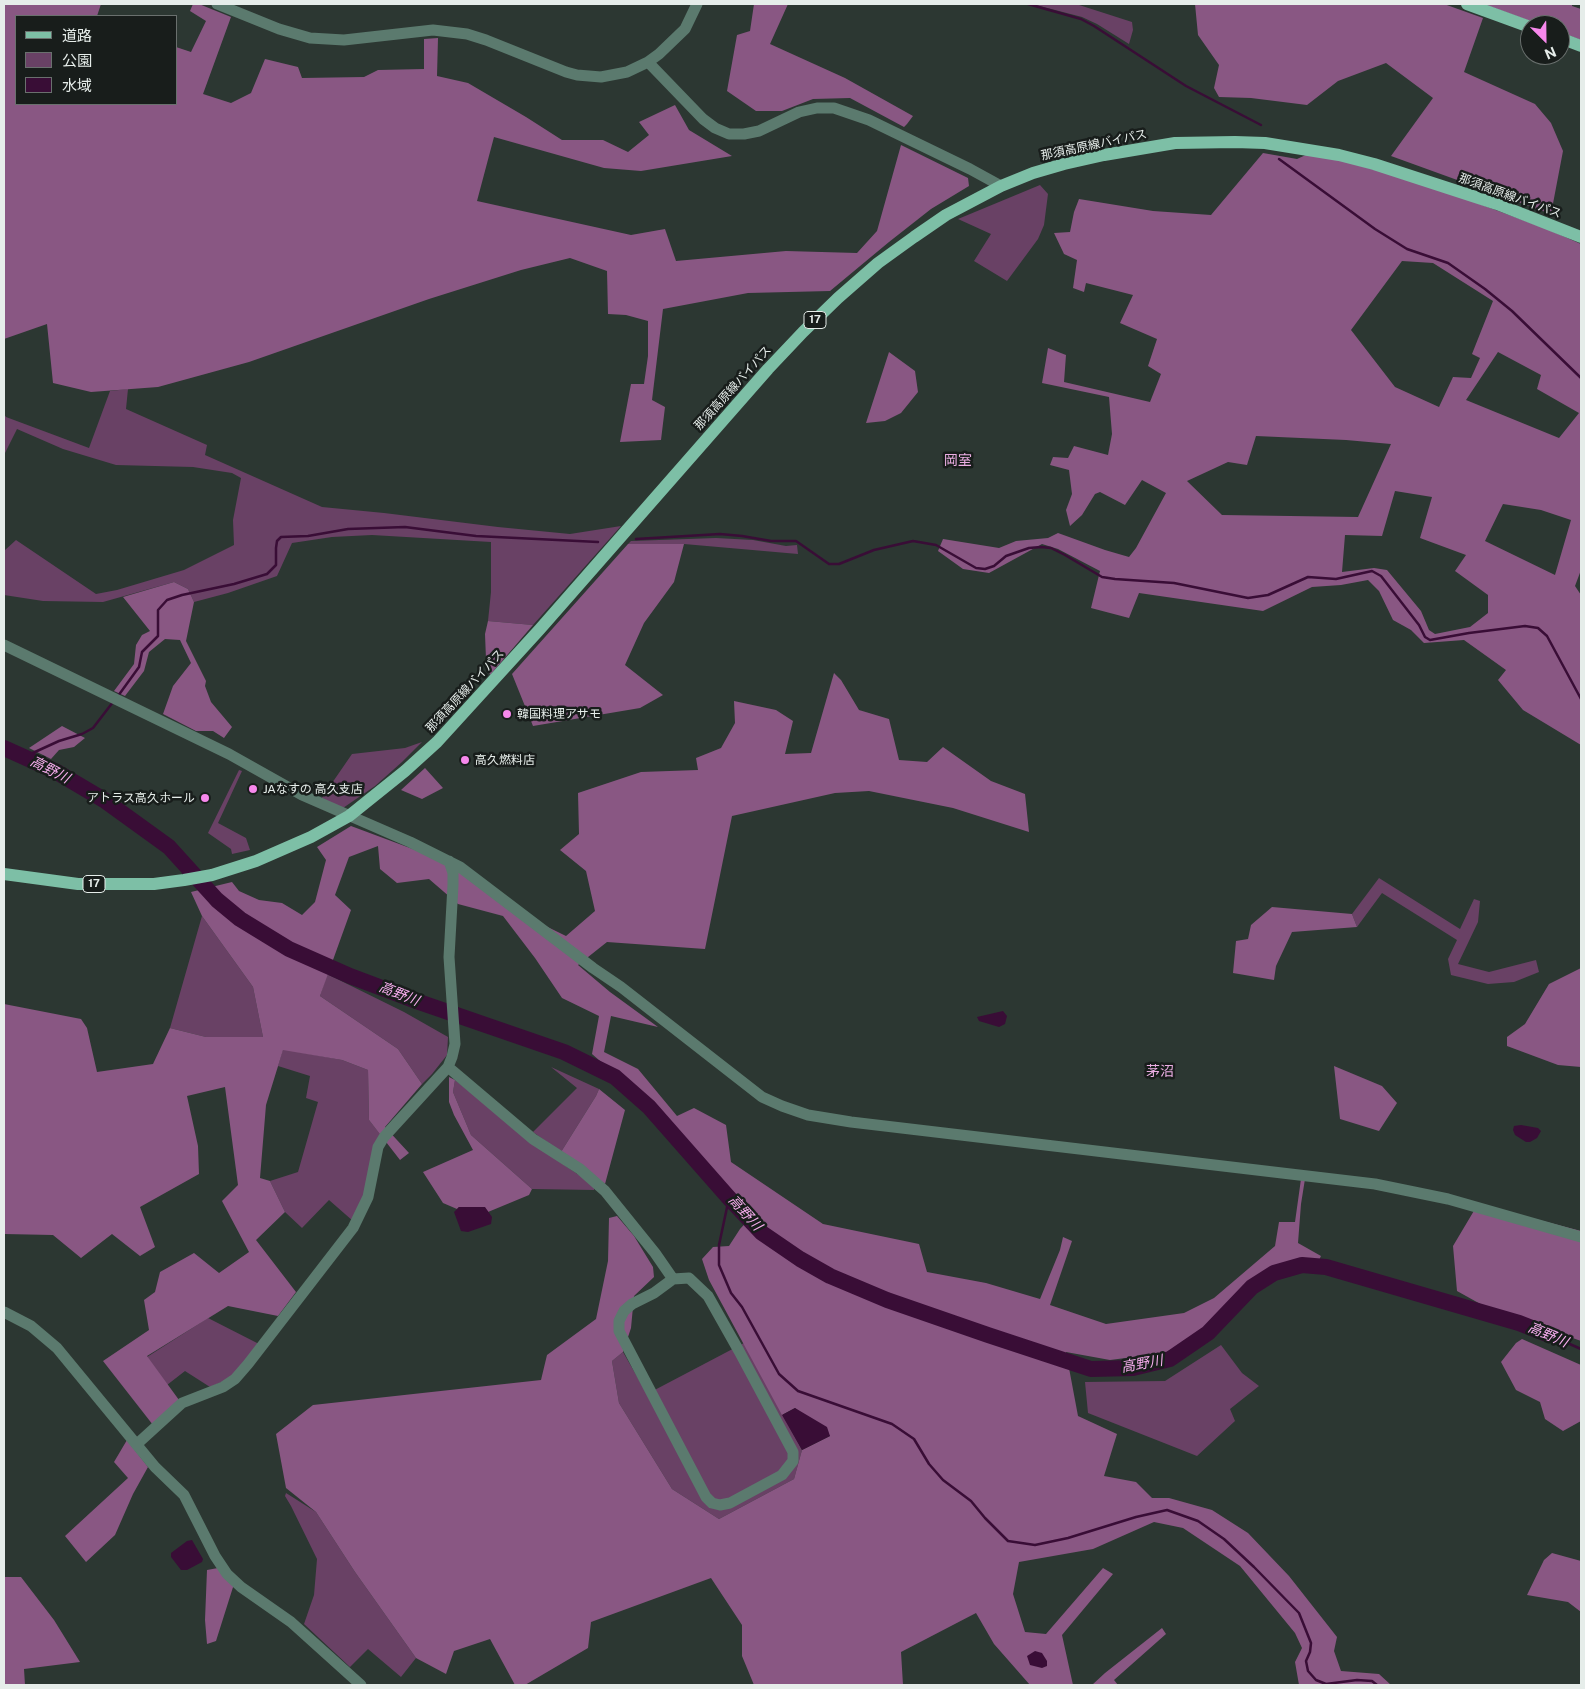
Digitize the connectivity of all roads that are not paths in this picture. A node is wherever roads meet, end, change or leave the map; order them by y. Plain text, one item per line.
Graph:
1 (217, 4) edge
2 (697, 4) edge
3 (1467, 4) edge
4 (1520, 23) edge
5 (648, 62) junction
6 (1001, 186) junction
7 (1581, 237) edge
8 (4, 645) edge
9 (349, 816) junction
10 (449, 861) junction
11 (4, 874) edge
12 (448, 1067) junction
13 (1581, 1237) edge
14 (673, 1279) junction
15 (4, 1312) edge
16 (137, 1444) junction
17 (361, 1685) edge

1 - 5 street
2 - 5 street
3 - 4 main road
5 - 6 street
6 - 7 main road, 那須高原線バイパス / 17
6 - 9 main road, 那須高原線バイパス / 17
8 - 9 street
9 - 10 street
9 - 11 main road, 那須高原線バイパス / 17
10 - 12 street
10 - 13 street
12 - 14 street
12 - 16 street
14 - 14 street
15 - 16 street
16 - 17 street

